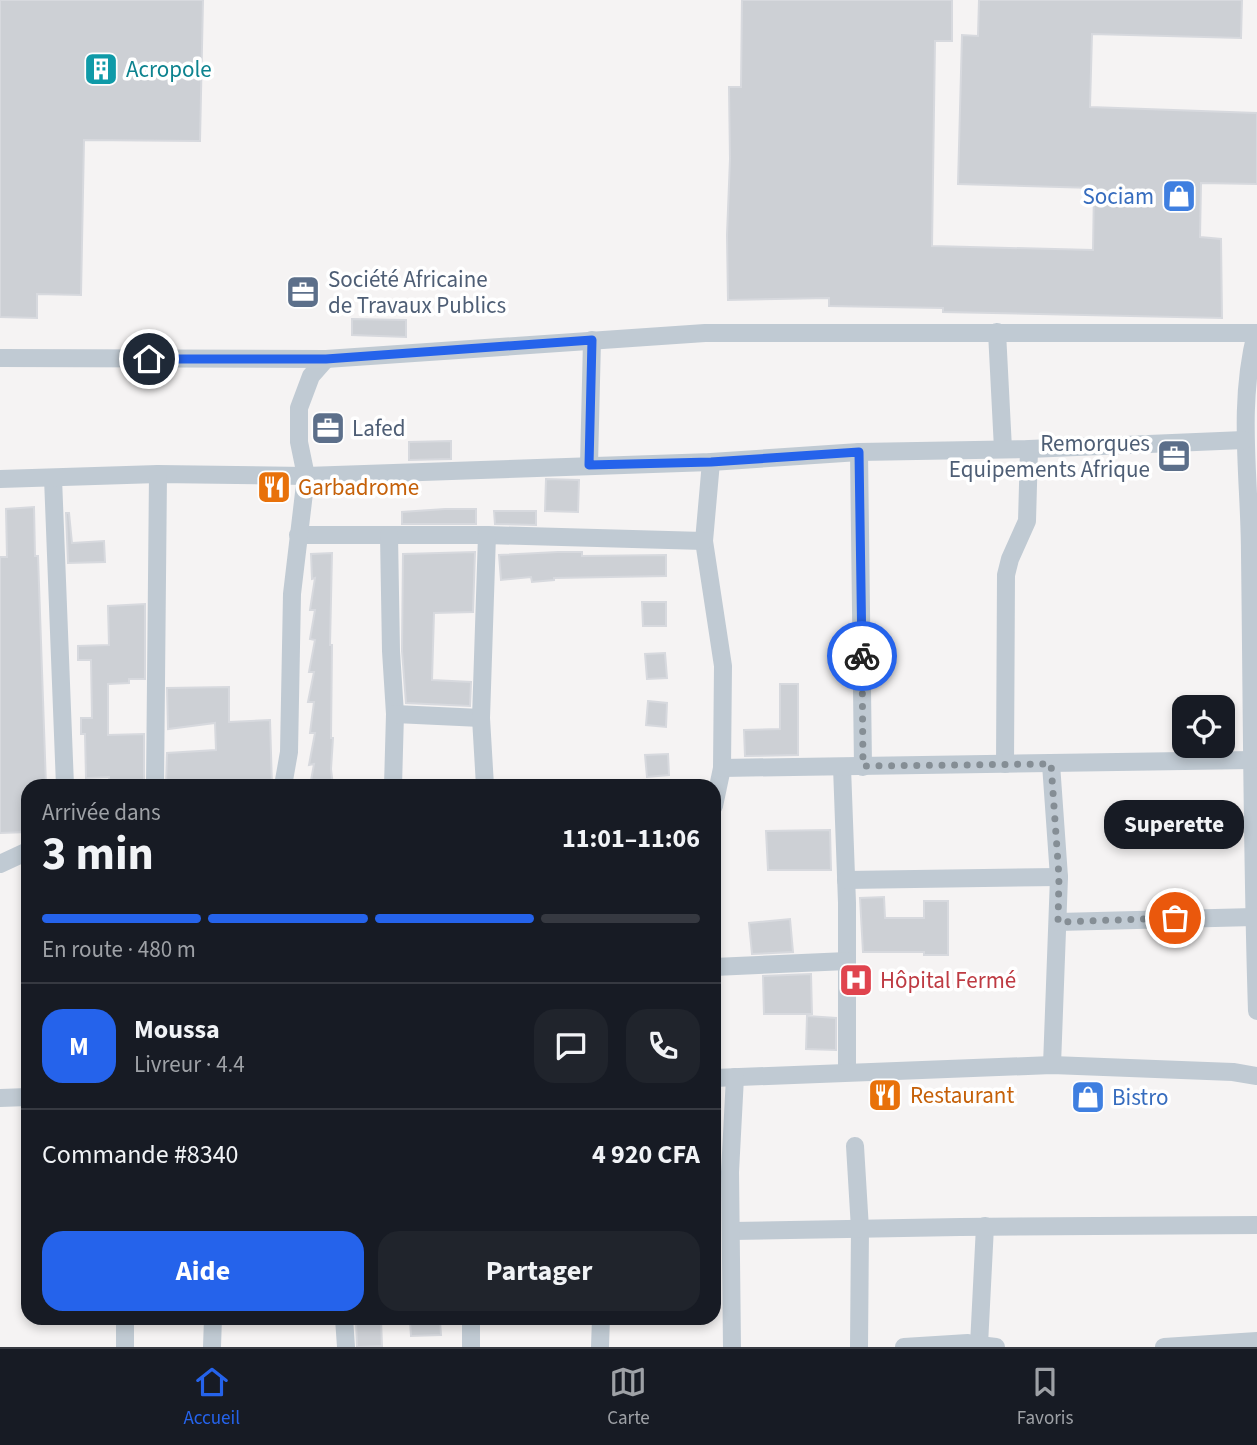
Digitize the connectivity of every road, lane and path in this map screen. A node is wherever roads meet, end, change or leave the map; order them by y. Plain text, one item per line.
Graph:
1 (997, 332) junction
2 (592, 340) junction
3 (0, 358) edge
4 (326, 359) junction
5 (1249, 446) edge
6 (1003, 449) junction
7 (1029, 449) junction
8 (859, 452) junction
9 (711, 462) junction
10 (589, 465) junction
11 (158, 474) junction
12 (306, 476) junction
13 (52, 478) junction
14 (0, 479) edge
15 (389, 535) junction
16 (487, 535) junction
17 (298, 536) junction
18 (1254, 538) edge
19 (704, 541) junction
20 (396, 714) junction
21 (481, 718) junction
22 (1051, 764) junction
23 (1005, 765) junction
24 (1254, 765) edge
25 (863, 766) junction
26 (842, 767) junction
27 (722, 768) junction
28 (65, 779) edge
29 (155, 779) edge
30 (284, 779) edge
31 (393, 779) edge
32 (485, 779) edge
33 (720, 779) edge
34 (21, 854) edge
35 (0, 864) edge
36 (1059, 877) junction
37 (846, 880) junction
38 (1254, 917) junction
39 (1058, 922) junction
40 (847, 961) junction
41 (721, 967) edge
42 (1257, 1011) edge
43 (1052, 1065) junction
44 (847, 1072) junction
45 (1257, 1076) edge
46 (721, 1077) edge
47 (736, 1077) junction
48 (21, 1097) edge
49 (0, 1098) edge
50 (855, 1146) dead end
51 (1257, 1219) edge
52 (985, 1226) junction
53 (860, 1228) junction
54 (1257, 1228) edge
55 (732, 1231) junction
56 (125, 1325) edge
57 (212, 1325) edge
58 (344, 1325) edge
59 (471, 1325) edge
60 (601, 1325) edge
61 (1257, 1341) edge
62 (988, 1346) edge
63 (125, 1347) edge
64 (212, 1347) edge
65 (346, 1347) edge
66 (471, 1347) edge
67 (600, 1347) edge
68 (732, 1347) edge
69 (859, 1347) edge
70 (904, 1347) edge
71 (1175, 1347) edge

1 - 2 street
1 - 5 street
1 - 6 street
2 - 4 street
2 - 10 street
3 - 4 street
4 - 12 street
5 - 7 street
5 - 18 street
6 - 7 street
6 - 8 street
7 - 23 street
8 - 9 street
8 - 25 street
9 - 10 street
9 - 19 street
10 - 12 street
11 - 12 street
11 - 13 street
11 - 29 street
12 - 17 street
13 - 14 street
13 - 28 street
15 - 16 street
15 - 17 street
15 - 20 street
16 - 19 street
16 - 21 street
17 - 30 street
18 - 24 street
19 - 27 street
20 - 21 street
20 - 31 street
21 - 32 street
22 - 23 street
22 - 24 street
22 - 36 street
23 - 25 street
24 - 38 street
25 - 26 street
26 - 27 street
26 - 37 street
27 - 33 street
34 - 35 street
36 - 37 street
36 - 39 street
37 - 40 street
38 - 39 street
38 - 42 street
39 - 43 street
40 - 41 street
40 - 44 street
43 - 44 street
43 - 45 street
44 - 47 street
46 - 47 street
47 - 55 street
48 - 49 street
50 - 53 street
51 - 54 street
52 - 53 street
52 - 54 street
52 - 62 street
53 - 55 street
53 - 69 street
55 - 68 street
56 - 63 street
57 - 64 street
58 - 65 street
59 - 66 street
60 - 67 street
61 - 71 street
62 - 70 street

